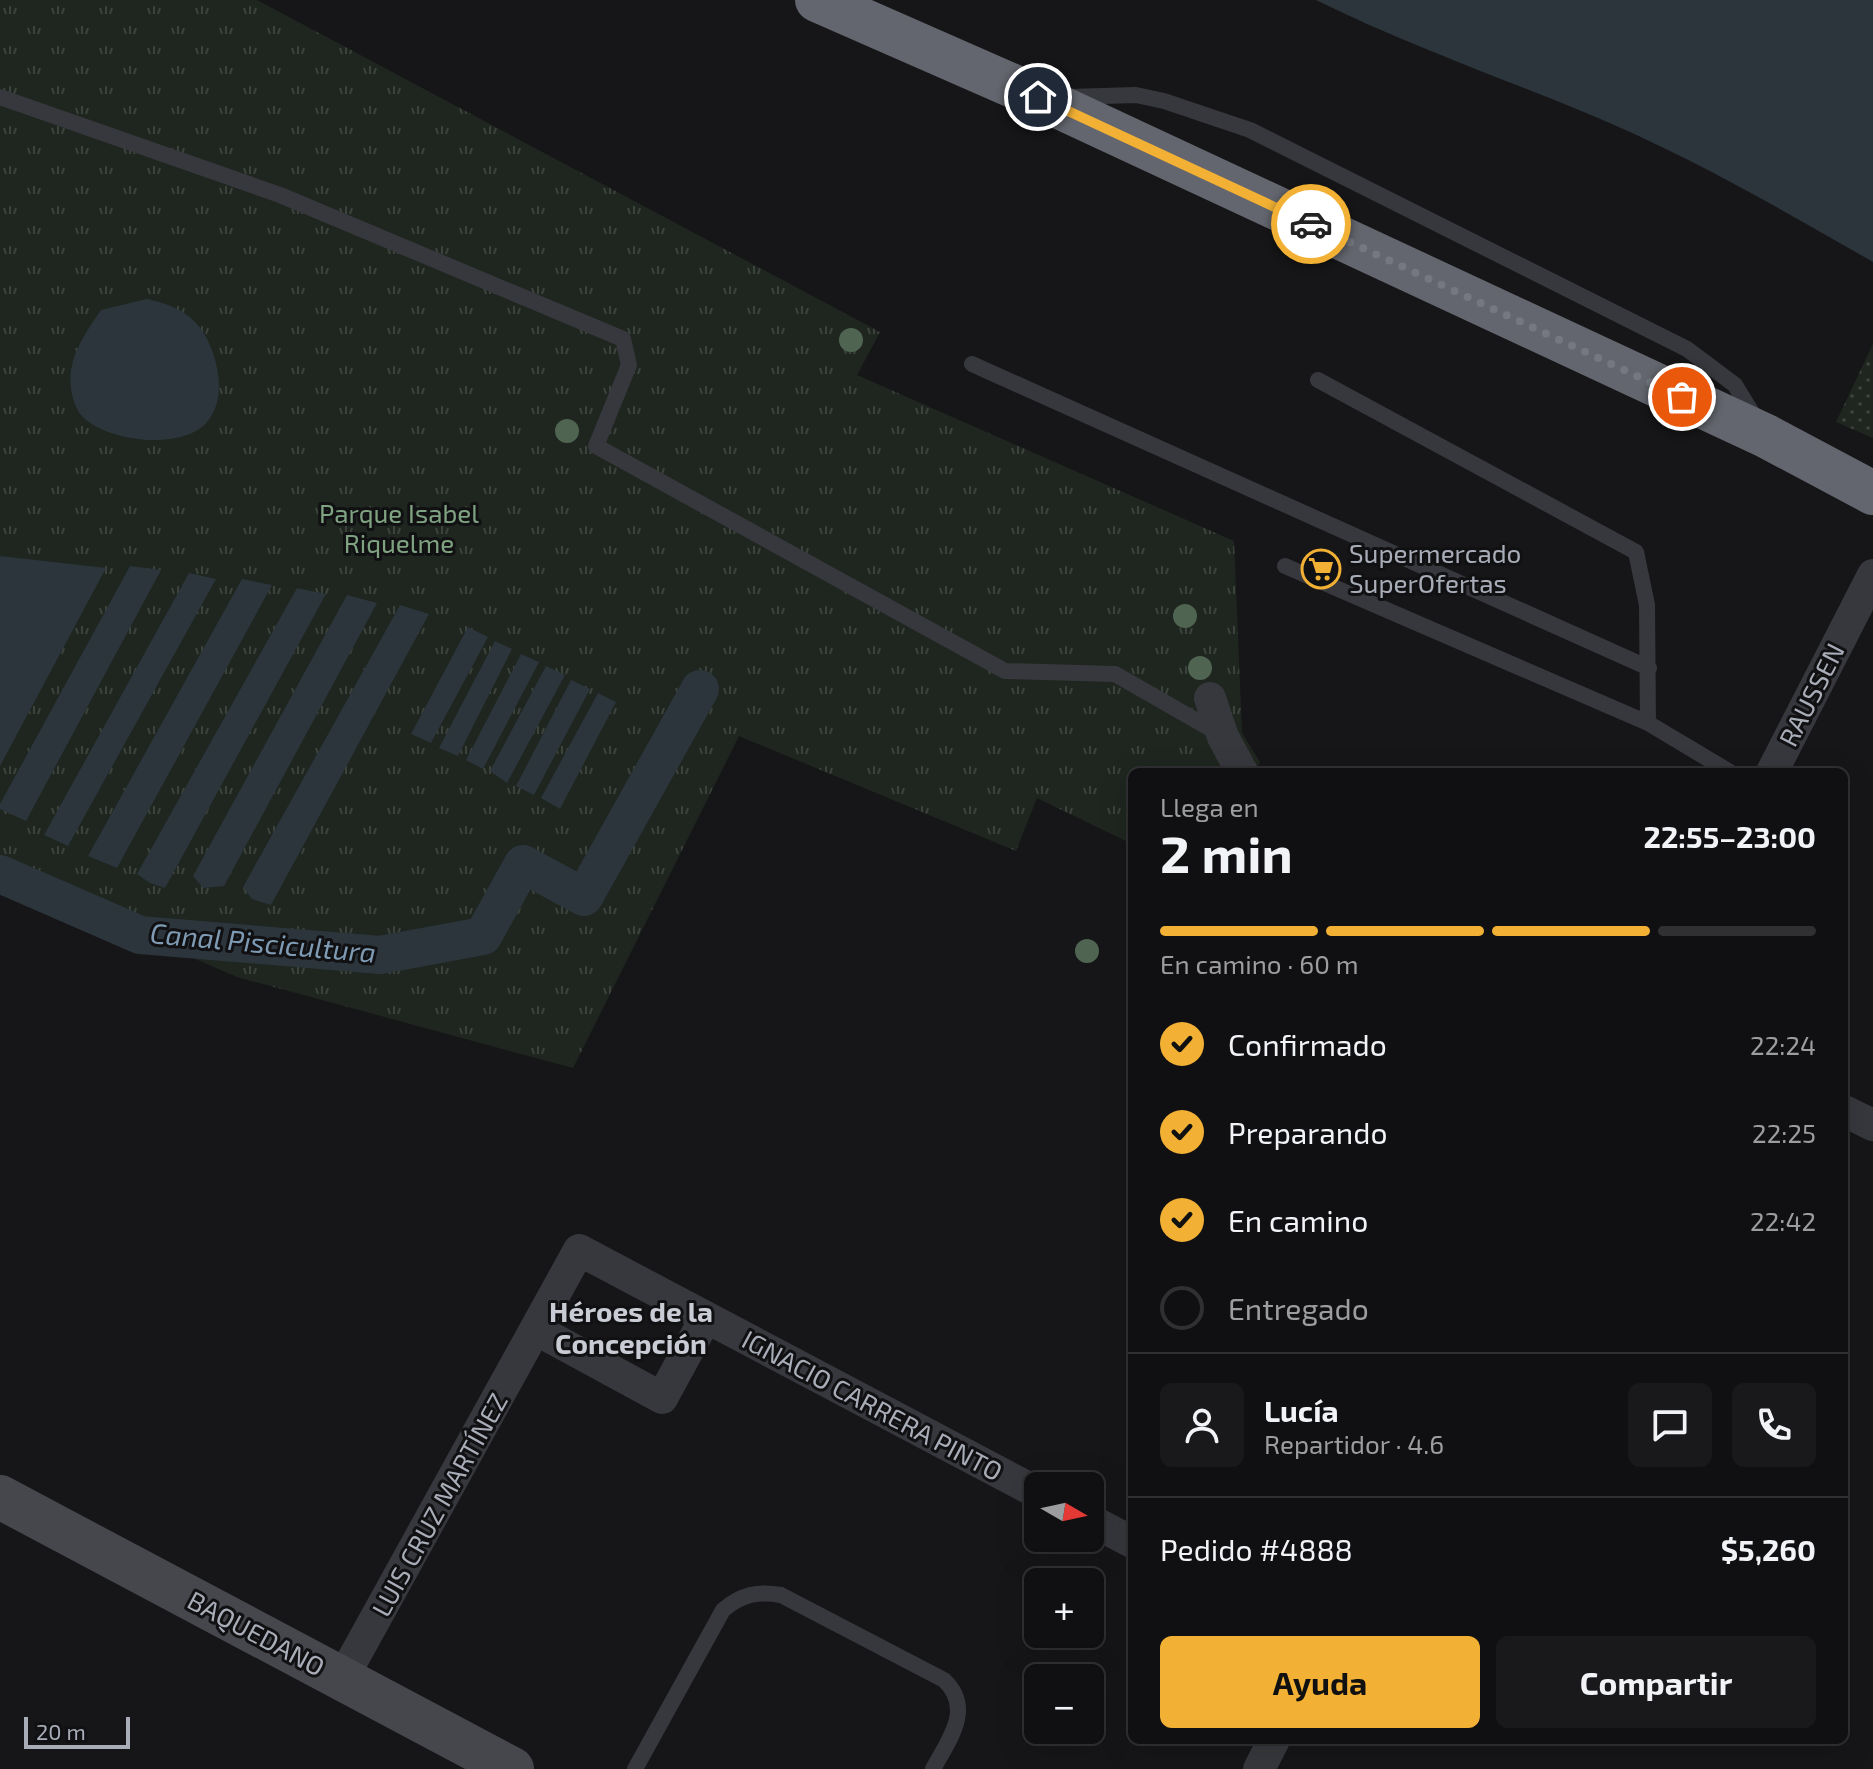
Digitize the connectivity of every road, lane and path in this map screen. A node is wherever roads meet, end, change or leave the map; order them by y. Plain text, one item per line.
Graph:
1 (817, 0) edge
2 (0, 97) edge
3 (1038, 97) junction
4 (972, 364) dead end
5 (1318, 380) dead end
6 (1766, 436) junction
7 (1873, 493) edge
8 (1285, 566) dead end
9 (1873, 575) edge
10 (1649, 668) junction
11 (1210, 698) dead end
12 (1648, 723) junction
13 (1223, 737) junction
14 (1240, 768) edge
15 (1723, 768) edge
16 (1774, 768) edge
17 (1848, 1113) edge
18 (1873, 1125) edge
19 (579, 1250) joint
20 (705, 1319) junction
21 (537, 1330) junction
22 (1024, 1486) edge
23 (0, 1497) edge
24 (1104, 1527) edge
25 (1128, 1540) edge
26 (342, 1679) junction
27 (1272, 1744) edge
28 (512, 1769) edge
29 (635, 1769) edge
30 (933, 1769) edge
31 (1259, 1769) edge

1 - 3 highway
2 - 13 lane
3 - 6 highway
3 - 6 lane
4 - 10 lane
5 - 10 lane
6 - 7 highway
8 - 12 lane
9 - 16 street, RAUSSEN
10 - 12 lane
11 - 13 street
12 - 15 lane
13 - 14 street
17 - 18 street
19 - 20 street, IGNACIO CARRERA PINTO
19 - 21 street, LUIS CRUZ MARTÍNEZ
20 - 21 street
20 - 22 street, IGNACIO CARRERA PINTO
21 - 26 street, LUIS CRUZ MARTÍNEZ
23 - 26 street, BAQUEDANO
24 - 25 street
26 - 28 street, BAQUEDANO
27 - 31 street
29 - 30 lane

